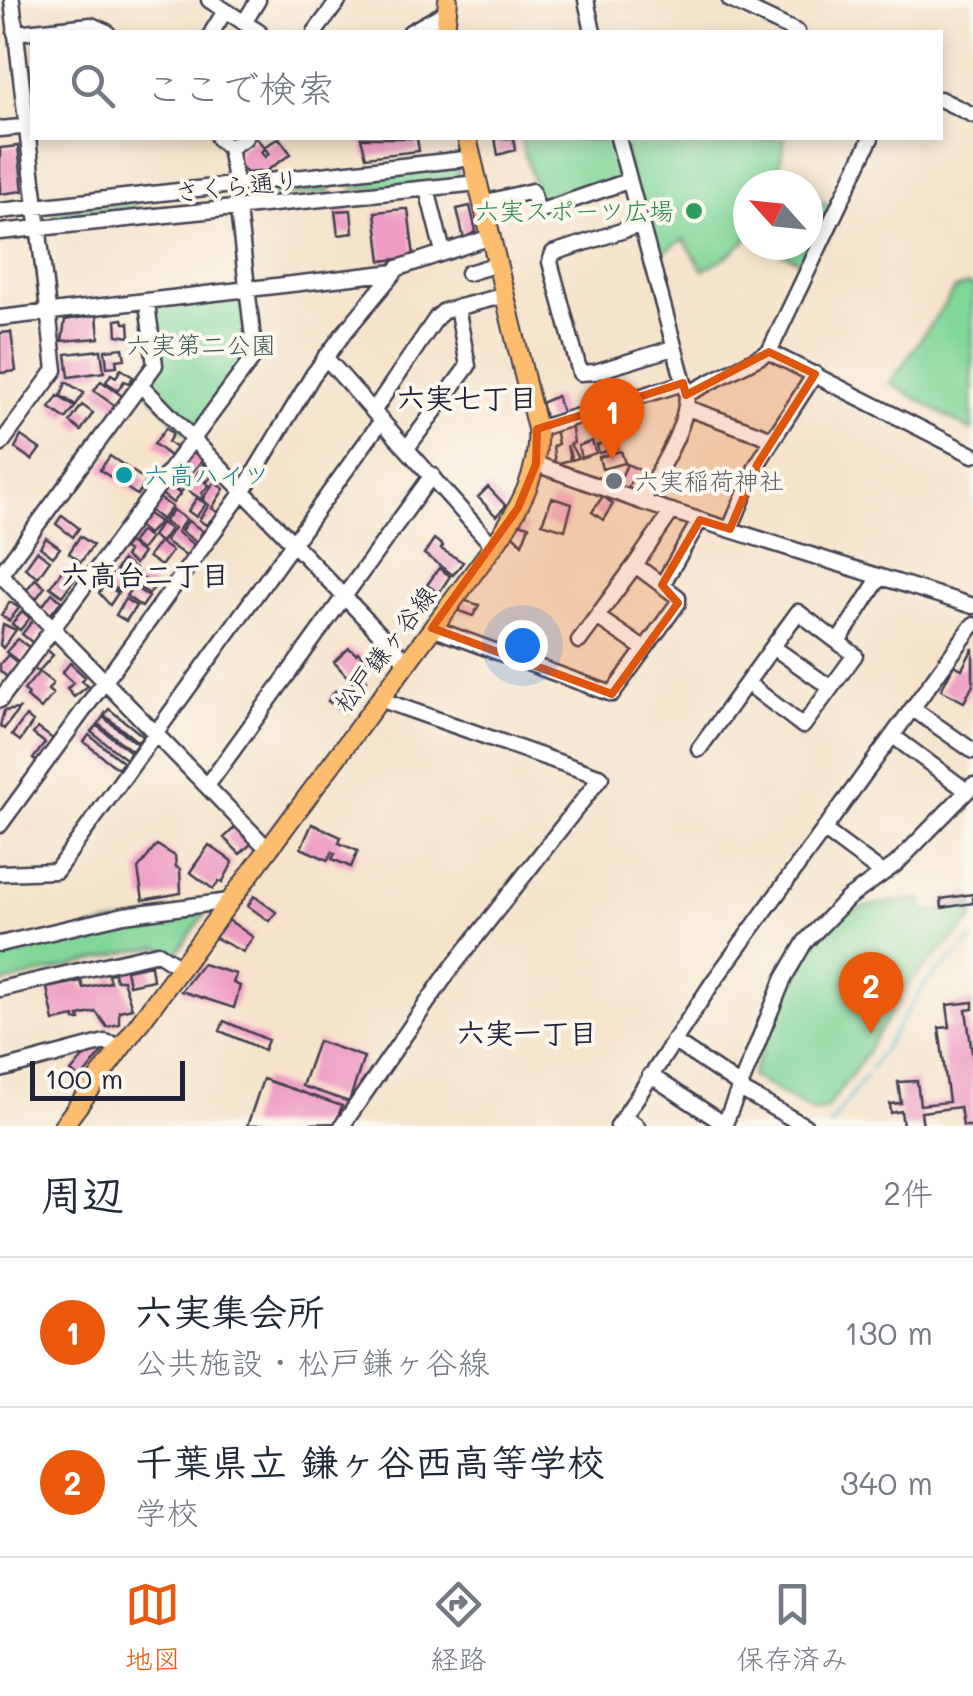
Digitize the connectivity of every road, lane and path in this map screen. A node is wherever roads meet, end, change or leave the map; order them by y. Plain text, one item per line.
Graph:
1 (12, 0) edge
2 (209, 0) edge
3 (258, 0) edge
4 (339, 0) edge
5 (586, 0) edge
6 (730, 0) edge
7 (447, 6) edge
8 (225, 10) junction
9 (244, 23) junction
10 (49, 30) edge
11 (102, 30) edge
12 (213, 30) edge
13 (256, 30) edge
14 (316, 30) edge
15 (413, 30) edge
16 (594, 30) edge
17 (794, 30) edge
18 (30, 32) edge
19 (15, 34) junction
20 (943, 100) edge
21 (973, 115) edge
22 (29, 126) edge
23 (0, 130) edge
24 (30, 140) edge
25 (468, 140) edge
26 (618, 140) edge
27 (870, 140) edge
28 (223, 143) edge
29 (472, 158) junction
30 (628, 181) junction
31 (478, 183) junction
32 (236, 184) junction
33 (426, 189) junction
34 (483, 204) junction
35 (36, 207) junction
36 (238, 210) junction
37 (0, 211) edge
38 (640, 226) junction
39 (38, 227) junction
40 (0, 232) edge
41 (492, 237) junction
42 (443, 252) junction
43 (498, 264) junction
44 (395, 272) junction
45 (468, 273) dead end
46 (248, 290) junction
47 (506, 295) junction
48 (148, 303) junction
49 (456, 307) junction
50 (48, 312) junction
51 (0, 318) edge
52 (673, 348) junction
53 (770, 352) junction
54 (325, 356) junction
55 (814, 374) junction
56 (140, 384) junction
57 (685, 395) junction
58 (378, 415) junction
59 (537, 428) junction
60 (772, 438) junction
61 (192, 440) junction
62 (0, 446) edge
63 (408, 448) junction
64 (973, 455) edge
65 (536, 464) junction
66 (432, 475) junction
67 (242, 493) junction
68 (642, 502) junction
69 (672, 511) junction
70 (700, 520) junction
71 (730, 530) junction
72 (293, 544) junction
73 (494, 546) junction
74 (635, 565) junction
75 (0, 574) edge
76 (880, 577) junction
77 (662, 585) junction
78 (344, 598) junction
79 (973, 606) edge
80 (597, 616) junction
81 (973, 625) edge
82 (53, 628) junction
83 (432, 628) junction
84 (579, 641) dead end
85 (838, 642) junction
86 (772, 646) junction
87 (644, 649) junction
88 (406, 661) junction
89 (105, 681) junction
90 (747, 683) junction
91 (830, 688) junction
92 (378, 699) junction
93 (0, 700) edge
94 (914, 709) junction
95 (156, 734) junction
96 (894, 736) junction
97 (700, 750) dead end
98 (973, 751) edge
99 (206, 786) junction
100 (970, 788) edge
101 (0, 825) edge
102 (825, 831) junction
103 (268, 848) junction
104 (0, 873) edge
105 (882, 873) junction
106 (229, 900) junction
107 (0, 944) edge
108 (180, 967) junction
109 (0, 987) edge
110 (673, 1041) junction
111 (121, 1046) junction
112 (0, 1070) edge
113 (650, 1075) junction
114 (738, 1086) junction
115 (621, 1121) edge
116 (724, 1125) edge
117 (63, 1126) edge
118 (342, 1126) edge
119 (637, 1126) edge
120 (806, 1126) edge

1 - 19 street
2 - 8 street
3 - 9 street
4 - 14 street
5 - 16 street
6 - 17 street
7 - 15 street
8 - 9 street
8 - 12 street
9 - 13 street
10 - 11 street
18 - 19 street
19 - 22 street
20 - 21 street
22 - 23 street
24 - 35 street
25 - 29 main road, 松戸鎌ヶ谷線
26 - 30 street
27 - 53 street
28 - 32 street
29 - 31 main road, 松戸鎌ヶ谷線
29 - 32 street, さくら通り
30 - 34 street
30 - 38 street
31 - 33 street, さくら通り
31 - 34 main road, 松戸鎌ヶ谷線
32 - 35 street, さくら通り
33 - 36 street, さくら通り
33 - 42 street
34 - 41 main road, 松戸鎌ヶ谷線
35 - 37 street, さくら通り
35 - 39 street
36 - 39 street, さくら通り
36 - 46 street
38 - 52 street
38 - 52 street
39 - 40 street, さくら通り
39 - 50 street
41 - 42 street
41 - 43 main road, 松戸鎌ヶ谷線
42 - 44 street
43 - 45 street
43 - 47 main road, 松戸鎌ヶ谷線
44 - 46 street
44 - 54 street
46 - 48 street
46 - 61 street
47 - 49 street
47 - 59 main road, 松戸鎌ヶ谷線
48 - 50 street
48 - 56 street
49 - 58 street
49 - 63 street
50 - 51 street
50 - 62 street
52 - 57 street
53 - 55 street
53 - 57 street
54 - 58 street
54 - 67 street
55 - 60 street
55 - 64 street
56 - 61 street
56 - 75 street
57 - 59 street
57 - 60 street
57 - 68 street
58 - 63 street
58 - 72 street
59 - 65 main road, 松戸鎌ヶ谷線
60 - 71 street
61 - 67 street
61 - 82 street
63 - 66 street
65 - 68 street
65 - 73 main road, 松戸鎌ヶ谷線
66 - 73 street
66 - 78 street
67 - 72 street
67 - 89 street
68 - 69 street
69 - 70 street
69 - 74 street
70 - 71 street
70 - 77 street
71 - 76 street
72 - 78 street
72 - 95 street
73 - 83 main road, 松戸鎌ヶ谷線
74 - 77 street
74 - 80 street
75 - 82 street
76 - 79 street
76 - 85 street
77 - 87 street
78 - 88 street
78 - 99 street
80 - 84 street
80 - 87 street
81 - 94 street
82 - 89 street
82 - 93 street
83 - 87 street
83 - 88 main road, 松戸鎌ヶ谷線
85 - 86 street
85 - 91 street
86 - 90 street
86 - 91 street
88 - 92 main road, 松戸鎌ヶ谷線
89 - 95 street
89 - 101 street
90 - 91 street
90 - 97 street
92 - 103 main road, 松戸鎌ヶ谷線
92 - 118 street
94 - 96 street
94 - 98 street
95 - 99 street
95 - 104 street
96 - 100 street
96 - 102 street
99 - 103 street
100 - 105 street
102 - 105 street
102 - 110 street
103 - 106 main road, 松戸鎌ヶ谷線
105 - 114 street
106 - 107 street
106 - 108 main road, 松戸鎌ヶ谷線
108 - 109 street
108 - 111 main road, 松戸鎌ヶ谷線
110 - 113 street
110 - 114 street
111 - 112 street
111 - 117 main road, 松戸鎌ヶ谷線
113 - 115 street
113 - 116 street
114 - 116 street
114 - 120 street
115 - 119 street

